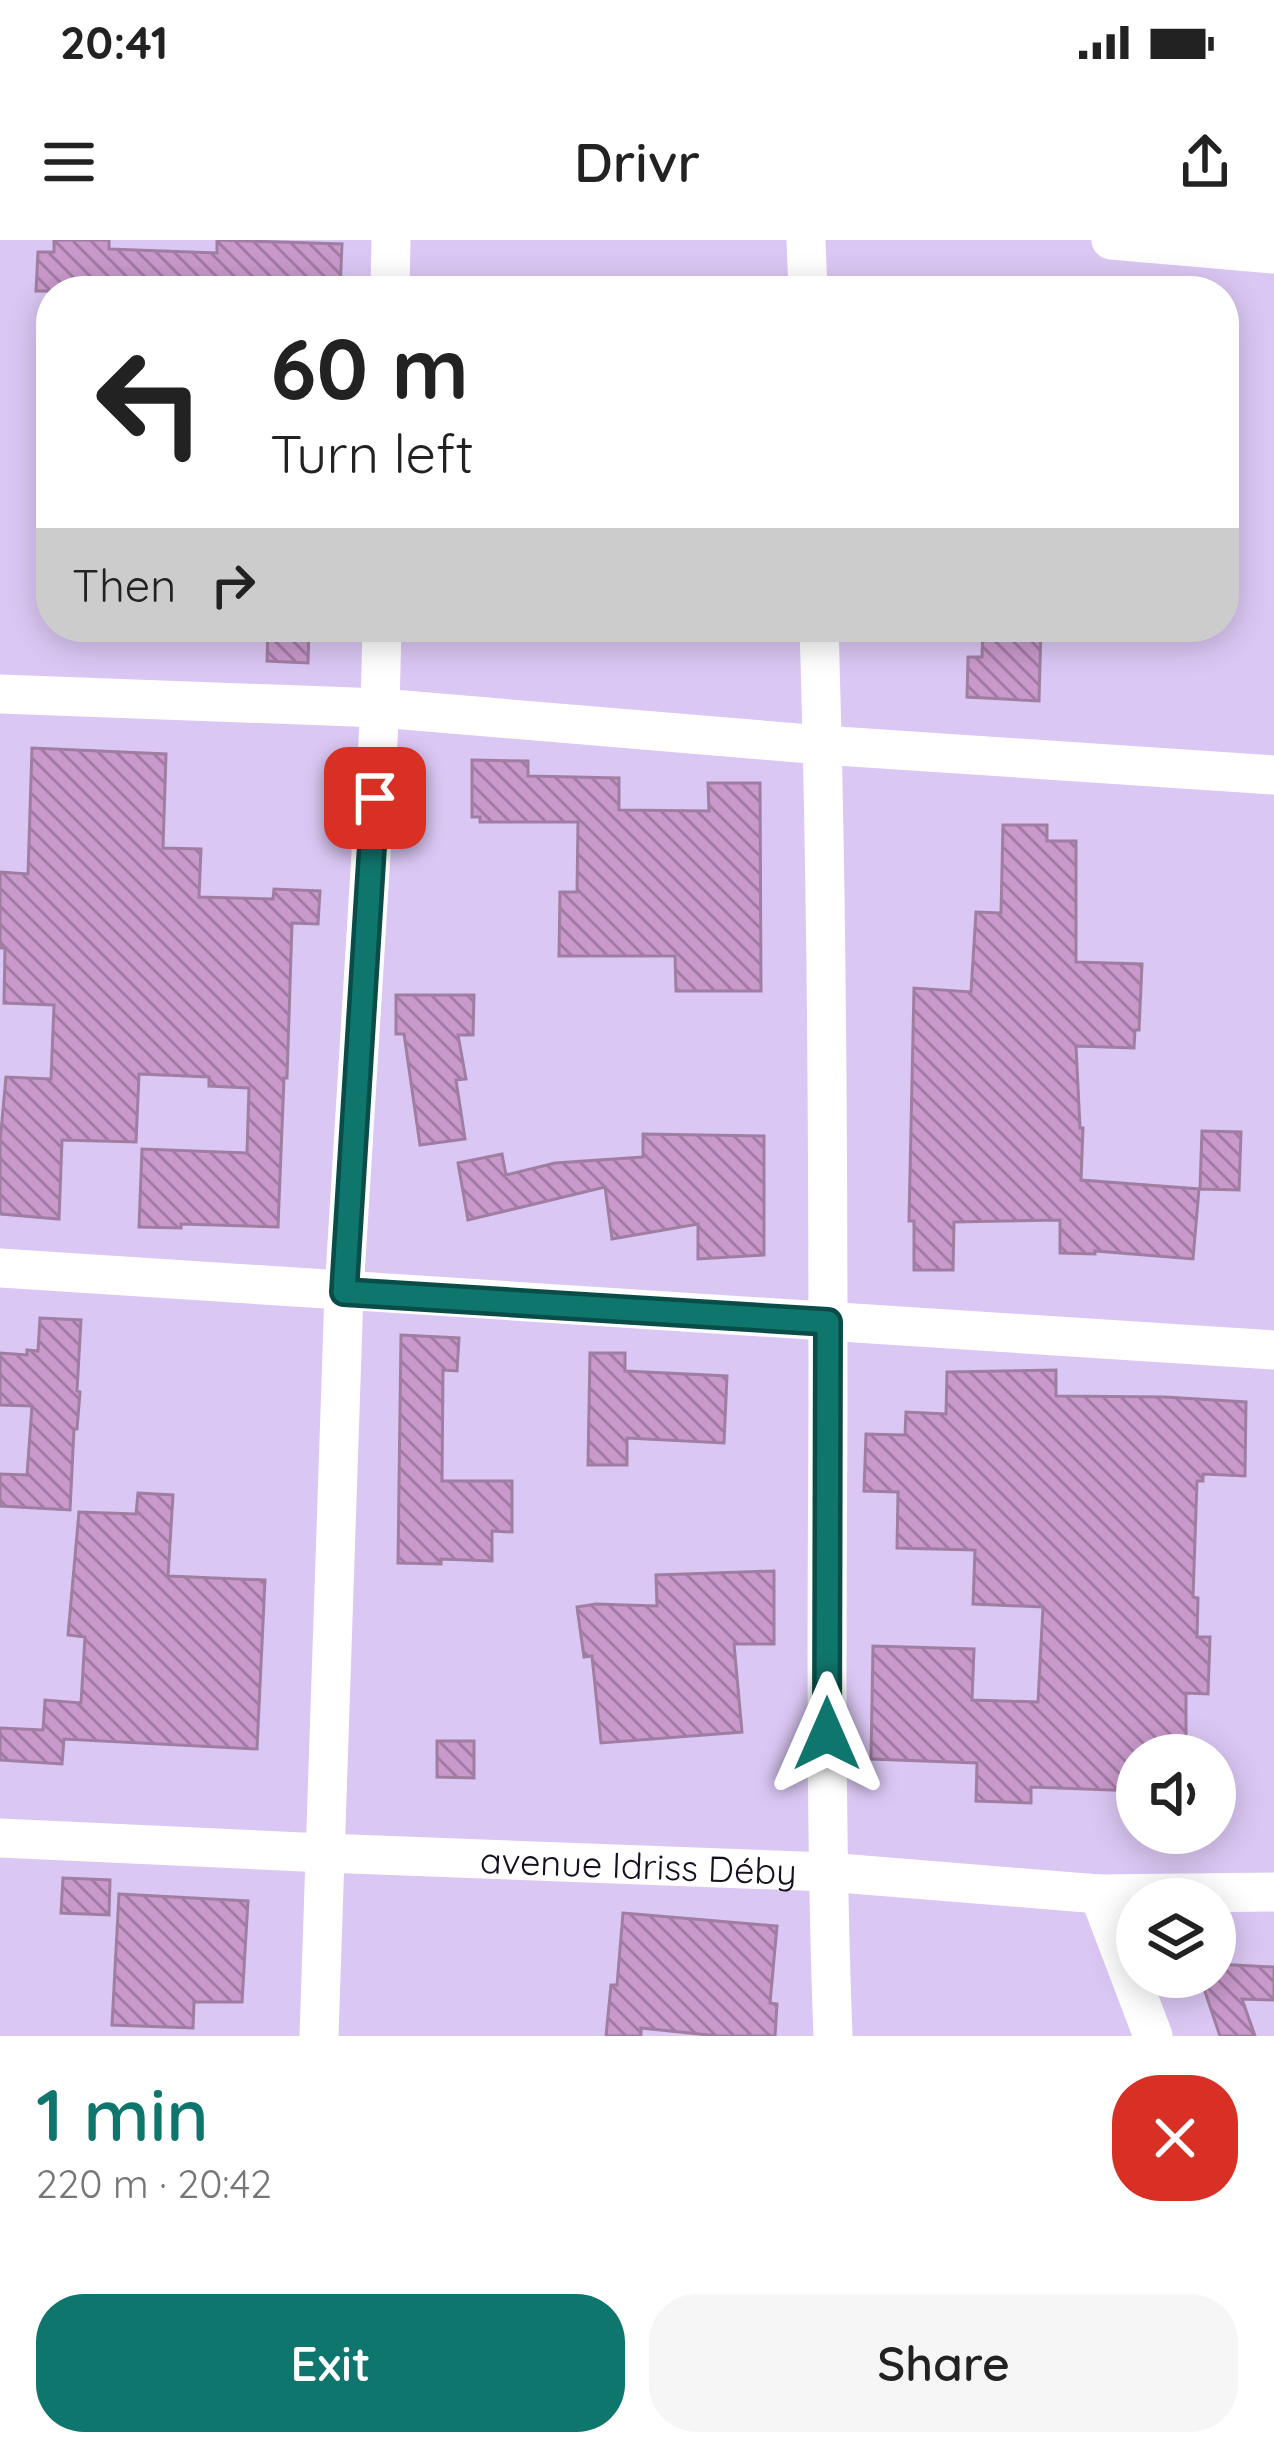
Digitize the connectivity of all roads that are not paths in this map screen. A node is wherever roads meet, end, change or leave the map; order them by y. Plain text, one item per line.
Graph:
1 (392, 240) edge
2 (806, 240) edge
3 (1111, 240) edge
4 (1274, 254) edge
5 (391, 276) edge
6 (807, 276) edge
7 (382, 642) edge
8 (820, 642) edge
9 (0, 694) edge
10 (380, 708) junction
11 (823, 745) junction
12 (1274, 775) edge
13 (0, 1268) edge
14 (344, 1292) junction
15 (828, 1322) junction
16 (1274, 1350) edge
17 (0, 1838) edge
18 (324, 1853) junction
19 (827, 1872) junction
20 (1274, 1892) edge
21 (1100, 1894) junction
22 (319, 2036) edge
23 (833, 2036) edge
24 (1153, 2036) edge

1 - 5 street
2 - 6 street
3 - 4 street
7 - 10 street
8 - 11 street
9 - 10 street
10 - 11 street
10 - 14 street
11 - 12 street
11 - 15 street
13 - 14 street
14 - 15 street
14 - 18 street
15 - 16 street
15 - 19 street
17 - 18 street, avenue Idriss Déby
18 - 19 street, avenue Idriss Déby
18 - 22 street
19 - 21 street, avenue Idriss Déby
19 - 23 street
20 - 21 street, avenue Idriss Déby
21 - 24 street

